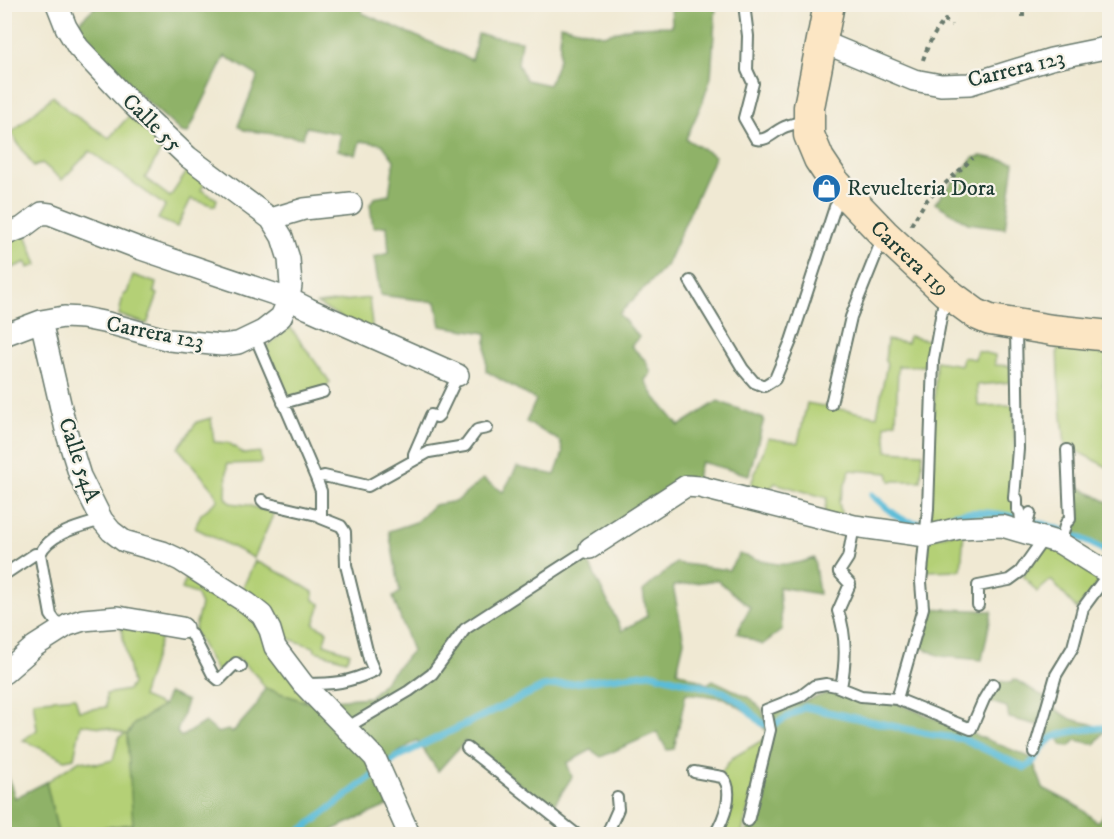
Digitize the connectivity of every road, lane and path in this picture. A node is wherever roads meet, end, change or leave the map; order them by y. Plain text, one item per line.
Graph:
1 (57, 4) edge
2 (744, 4) edge
3 (828, 4) edge
4 (1023, 4) edge
5 (1023, 17) dead end
6 (952, 26) dead end
7 (823, 42) junction
8 (1110, 47) edge
9 (914, 80) junction
10 (809, 120) junction
11 (973, 158) dead end
12 (845, 195) junction
13 (351, 204) dead end
14 (271, 219) junction
15 (4, 235) edge
16 (890, 240) junction
17 (690, 281) dead end
18 (946, 292) junction
19 (289, 298) junction
20 (41, 321) junction
21 (1016, 324) junction
22 (4, 335) edge
23 (255, 336) junction
24 (1110, 336) edge
25 (458, 375) joint
26 (324, 392) dead end
27 (284, 403) junction
28 (831, 404) dead end
29 (487, 428) dead end
30 (1067, 450) dead end
31 (414, 460) junction
32 (316, 478) junction
33 (262, 500) dead end
34 (321, 516) junction
35 (102, 520) junction
36 (854, 526) junction
37 (1038, 528) junction
38 (926, 534) junction
39 (590, 548) joint
40 (40, 554) junction
41 (4, 569) edge
42 (1109, 574) edge
43 (978, 605) dead end
44 (182, 628) joint
45 (61, 629) junction
46 (241, 667) dead end
47 (4, 673) edge
48 (303, 684) junction
49 (993, 684) dead end
50 (841, 687) junction
51 (897, 699) junction
52 (346, 728) junction
53 (467, 747) dead end
54 (1034, 752) dead end
55 (694, 771) dead end
56 (617, 798) dead end
57 (748, 821) dead end
58 (409, 834) edge
59 (576, 834) edge
60 (607, 834) edge
61 (715, 834) edge

1 - 14 street, Calle 55
2 - 10 lane
3 - 7 street, Carrera 119
4 - 5 path
6 - 9 path
7 - 9 street, Carrera 123
7 - 10 street, Carrera 119
8 - 9 street, Carrera 123
10 - 12 street, Carrera 119
11 - 16 path
12 - 16 street, Carrera 119
12 - 17 lane
13 - 14 street
14 - 19 street, Calle 55
15 - 19 street
16 - 18 street, Carrera 119
16 - 28 lane
18 - 21 street, Carrera 119
18 - 38 lane
19 - 23 street, Carrera 123
19 - 25 street
20 - 22 street, Carrera 123
20 - 23 street, Carrera 123
20 - 35 street, Calle 54A
21 - 24 street, Carrera 119
21 - 37 lane
23 - 27 lane
25 - 31 lane
26 - 27 lane
27 - 32 lane
29 - 31 lane
30 - 37 lane
31 - 32 lane
32 - 34 lane
33 - 34 lane
34 - 48 lane
35 - 40 lane
35 - 48 street, Calle 54A
36 - 38 street
36 - 39 street
36 - 50 lane
37 - 38 street
37 - 42 street
37 - 43 lane
38 - 51 lane
39 - 52 lane
40 - 41 lane
40 - 45 lane
42 - 54 lane
44 - 45 street
44 - 46 lane
45 - 47 street
48 - 52 street, Calle 54A
49 - 51 lane
50 - 51 lane
50 - 57 lane
52 - 58 street, Calle 54A
53 - 59 lane
55 - 61 lane
56 - 60 lane

